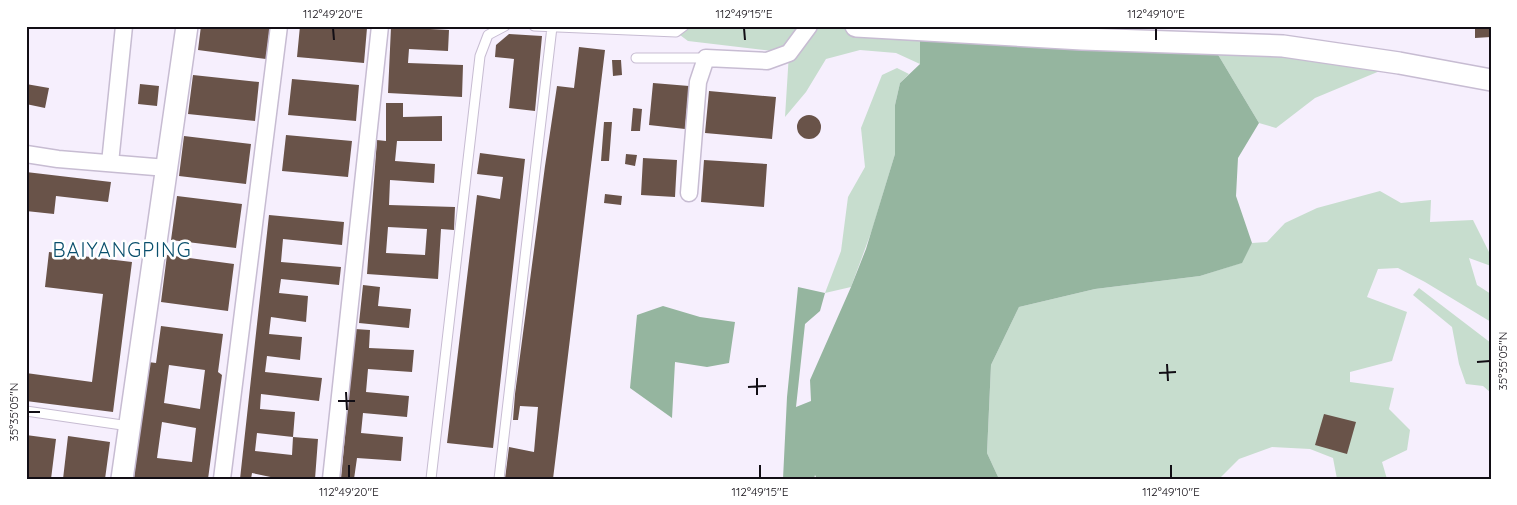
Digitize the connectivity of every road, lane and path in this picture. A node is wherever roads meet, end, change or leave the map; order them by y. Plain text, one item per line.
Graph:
1 (124, 26) edge
2 (188, 26) edge
3 (279, 26) edge
4 (380, 26) edge
5 (505, 26) edge
6 (534, 26) edge
7 (684, 26) edge
8 (809, 26) edge
9 (856, 26) edge
10 (552, 27) edge
11 (636, 58) dead end
12 (706, 58) junction
13 (1491, 80) edge
14 (26, 154) edge
15 (110, 163) junction
16 (167, 168) junction
17 (689, 193) dead end
18 (26, 411) edge
19 (130, 426) junction
20 (122, 479) edge
21 (222, 479) edge
22 (331, 479) edge
23 (431, 479) edge
24 (499, 479) edge

1 - 15 street
2 - 16 street
3 - 21 street
4 - 22 street
5 - 23 lane
6 - 10 lane
7 - 10 lane
8 - 12 street
9 - 13 street
10 - 24 lane
11 - 12 lane
12 - 17 street
14 - 15 street
15 - 16 street
16 - 19 street
18 - 19 lane
19 - 20 street

